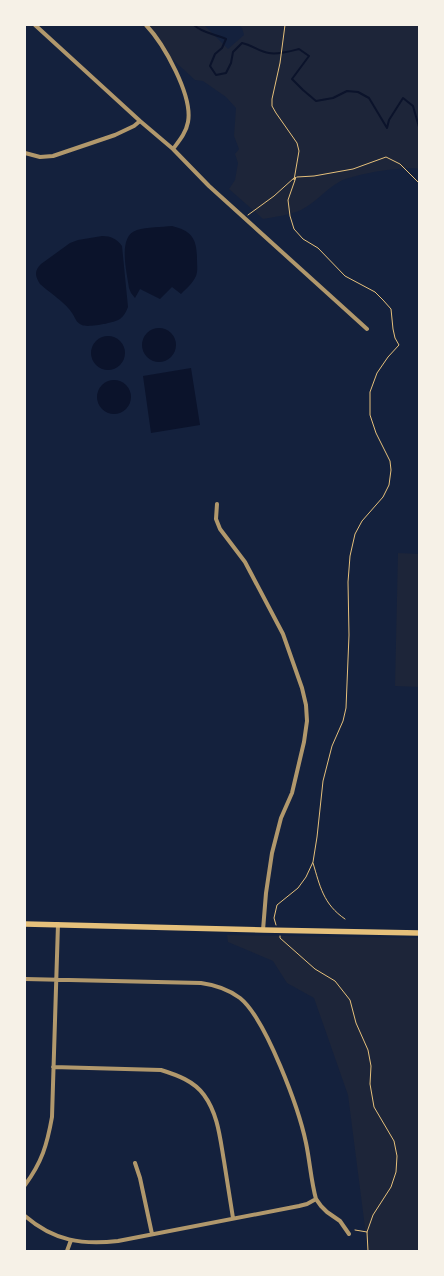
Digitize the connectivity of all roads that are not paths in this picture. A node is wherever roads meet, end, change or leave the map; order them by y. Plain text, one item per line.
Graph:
1 (35, 25) edge
2 (146, 25) edge
3 (140, 121) junction
4 (172, 149) junction
5 (25, 152) edge
6 (367, 329) dead end
7 (218, 504) dead end
8 (25, 924) edge
9 (58, 924) junction
10 (264, 930) junction
11 (419, 933) edge
12 (25, 979) edge
13 (56, 980) junction
14 (53, 1068) junction
15 (135, 1163) dead end
16 (25, 1185) edge
17 (316, 1199) junction
18 (25, 1216) edge
19 (233, 1218) junction
20 (348, 1232) road end
21 (152, 1234) junction
22 (71, 1240) junction
23 (67, 1251) edge

1 - 3 street
2 - 4 street
3 - 4 street
3 - 5 street
4 - 6 street
7 - 10 street
8 - 9 main road
9 - 10 main road
9 - 13 street
10 - 11 main road
12 - 13 street
13 - 14 street
13 - 17 street
14 - 16 street
14 - 19 street
15 - 21 street
17 - 19 street
17 - 20 street
18 - 22 street
19 - 21 street
21 - 22 street
22 - 23 street

